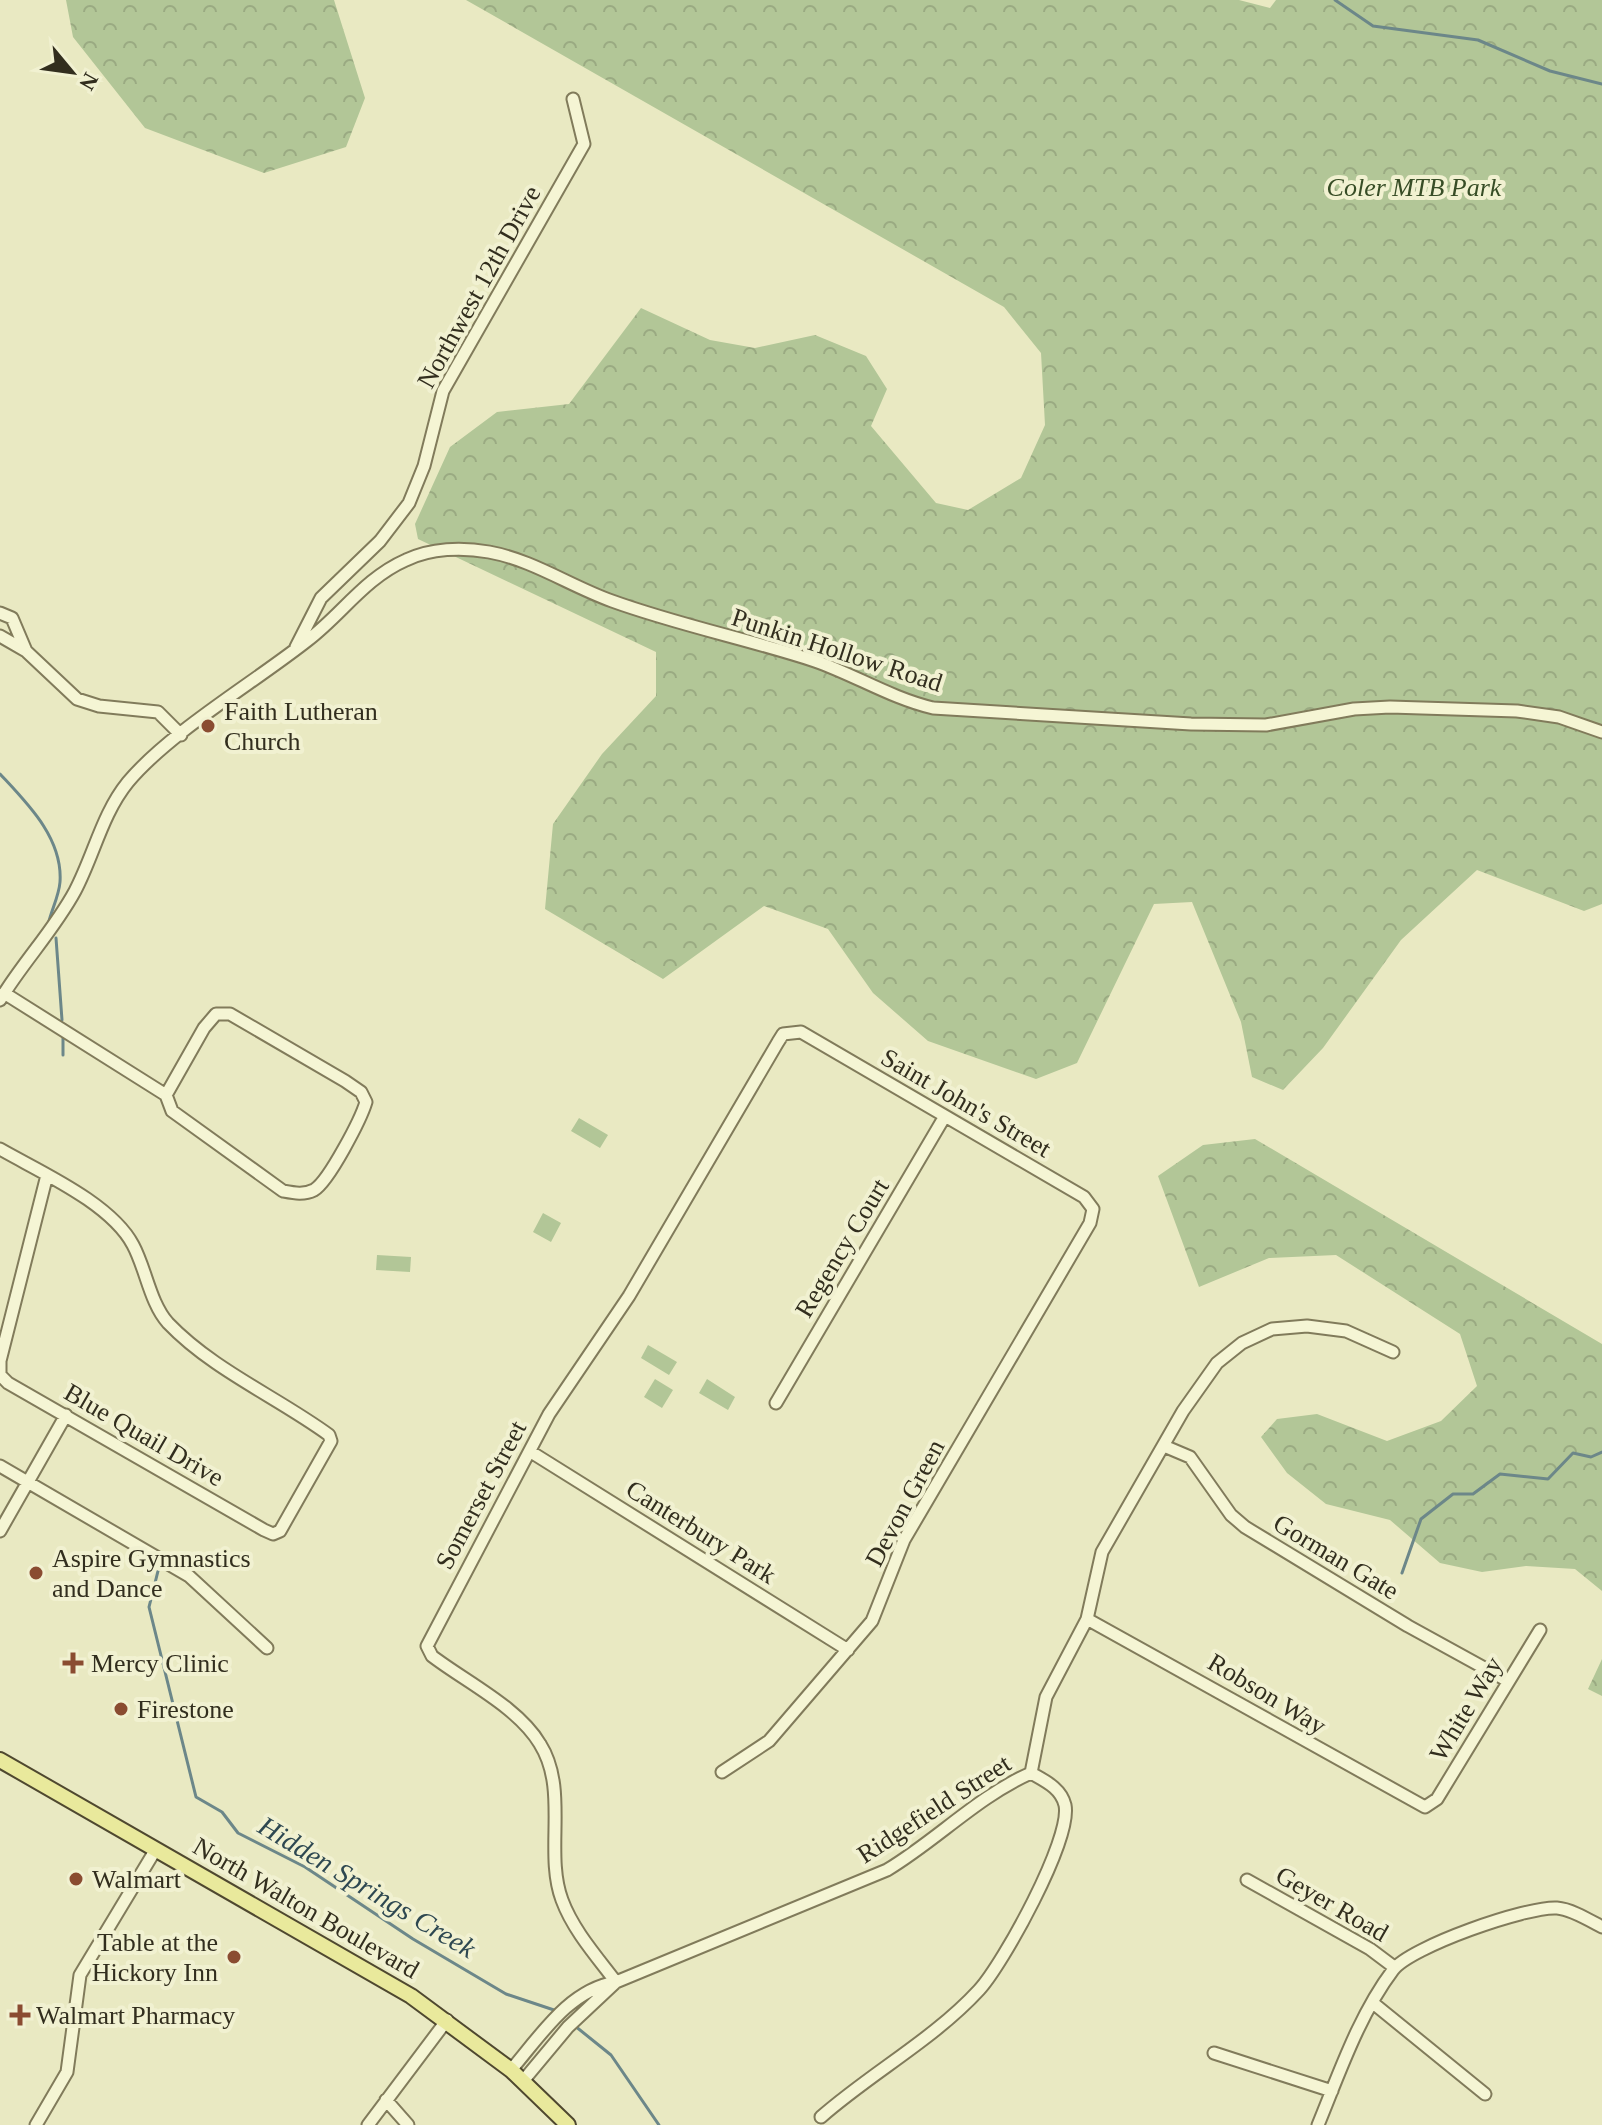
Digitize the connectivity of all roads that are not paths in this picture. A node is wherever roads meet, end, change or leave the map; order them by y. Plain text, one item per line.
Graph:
1 (573, 99) dead end
2 (0, 613) edge
3 (0, 636) edge
4 (26, 651) junction
5 (294, 651) junction
6 (1602, 732) edge
7 (181, 735) junction
8 (2, 997) edge
9 (801, 1032) joint
10 (166, 1095) junction
11 (945, 1116) junction
12 (0, 1149) edge
13 (47, 1175) junction
14 (1090, 1223) joint
15 (1393, 1352) dead end
16 (0, 1361) edge
17 (776, 1403) dead end
18 (66, 1415) junction
19 (1164, 1446) junction
20 (531, 1452) junction
21 (0, 1466) edge
22 (28, 1481) junction
23 (0, 1531) edge
24 (1087, 1619) junction
25 (1540, 1630) dead end
26 (267, 1648) dead end
27 (848, 1650) junction
28 (1508, 1681) junction
29 (0, 1760) edge
30 (722, 1772) dead end
31 (1031, 1773) junction
32 (1425, 1807) joint
33 (156, 1849) junction
34 (1247, 1880) dead end
35 (1602, 1910) edge
36 (1599, 1925) edge
37 (1394, 1967) junction
38 (616, 1982) junction
39 (1373, 2003) junction
40 (447, 2020) junction
41 (1214, 2053) dead end
42 (511, 2070) junction
43 (523, 2081) junction
44 (1332, 2091) junction
45 (1485, 2094) dead end
46 (386, 2100) junction
47 (821, 2117) dead end
48 (36, 2125) edge
49 (368, 2125) edge
50 (408, 2125) edge
51 (568, 2125) edge
52 (1318, 2125) edge

1 - 5 street, Northwest 12th Drive
2 - 4 street
3 - 4 street
4 - 7 street
5 - 6 street, Punkin Hollow Road
5 - 7 street, Punkin Hollow Road
7 - 8 street, Punkin Hollow Road
8 - 10 street
9 - 11 street, Saint John's Street
9 - 20 street, Somerset Street
10 - 10 street
11 - 14 street, Saint John's Street
11 - 17 street, Regency Court
12 - 13 street
13 - 16 street
13 - 18 street, Blue Quail Drive
14 - 27 street, Devon Green
15 - 19 street, Ridgefield Street
16 - 18 street, Blue Quail Drive
18 - 22 street
19 - 24 street, Ridgefield Street
19 - 28 street, Gorman Gate
20 - 27 street, Canterbury Park
20 - 38 street, Somerset Street
21 - 22 street
22 - 23 street
22 - 26 street
24 - 31 street, Ridgefield Street
24 - 32 street, Robson Way
25 - 28 street, White Way
27 - 30 street, Devon Green
28 - 32 street, White Way
29 - 33 main road, North Walton Boulevard
31 - 38 street, Ridgefield Street
31 - 47 street
33 - 40 main road, North Walton Boulevard
33 - 48 street
34 - 37 street, Geyer Road
35 - 36 street
36 - 37 street
37 - 39 street
38 - 42 street, Ridgefield Street
38 - 43 street, Ridgefield Street
39 - 44 street
39 - 45 street
40 - 42 main road, North Walton Boulevard
40 - 46 street
41 - 44 street
42 - 43 main road, North Walton Boulevard
43 - 51 main road, North Walton Boulevard
44 - 52 street
46 - 49 street
46 - 50 street

